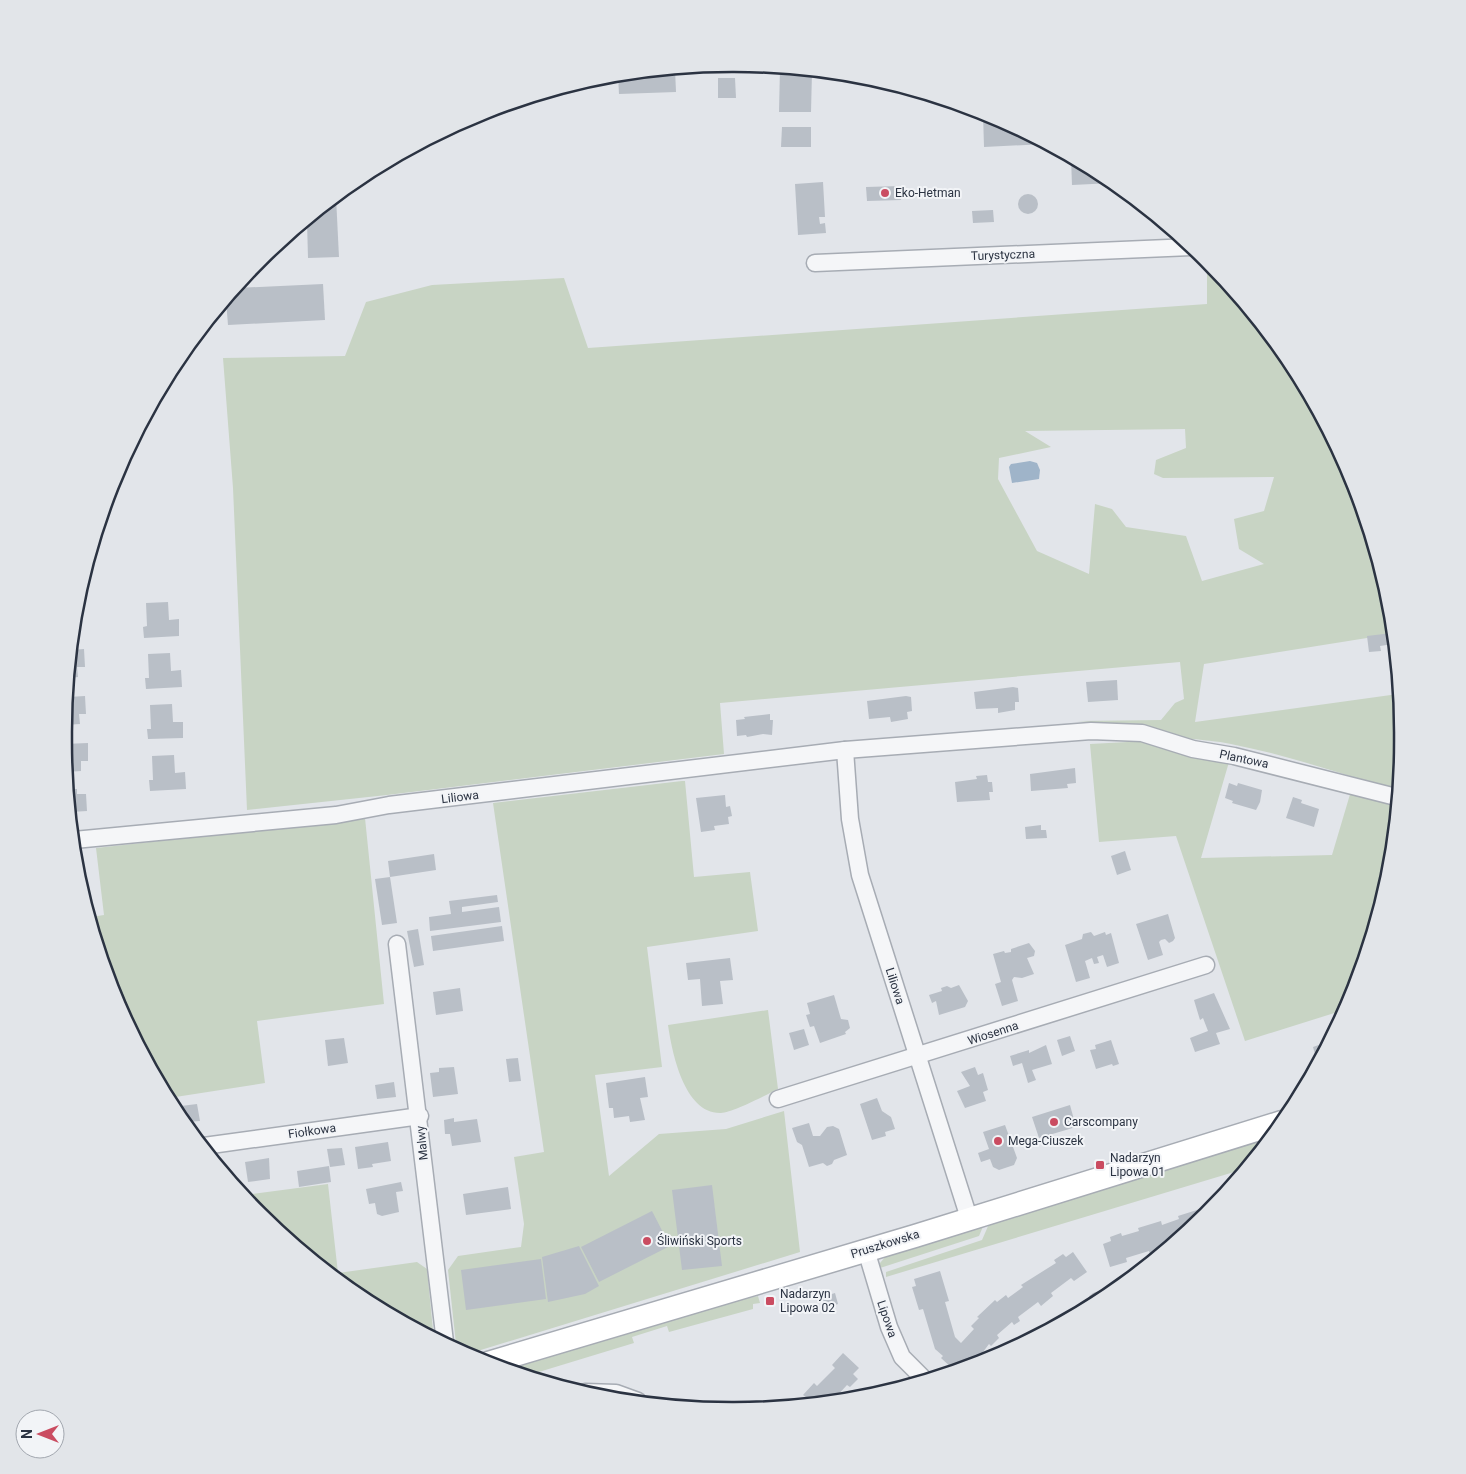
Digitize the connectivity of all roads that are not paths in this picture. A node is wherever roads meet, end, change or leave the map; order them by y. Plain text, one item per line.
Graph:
1 (1180, 247) edge
2 (815, 263) dead end
3 (1091, 731) joint
4 (845, 750) junction
5 (1391, 796) edge
6 (80, 839) edge
7 (397, 944) dead end
8 (1206, 965) dead end
9 (918, 1057) junction
10 (778, 1099) dead end
11 (420, 1116) junction
12 (1269, 1126) edge
13 (211, 1145) edge
14 (969, 1218) junction
15 (866, 1250) junction
16 (444, 1334) edge
17 (502, 1359) edge
18 (919, 1374) edge

1 - 2 street, Turystyczna
3 - 4 street, Liliowa
3 - 5 street, Plantowa
4 - 6 street, Liliowa
4 - 9 street, Liliowa
7 - 11 street, Malwy
8 - 9 street, Wiosenna
9 - 10 street, Wiosenna
9 - 14 street, Liliowa
11 - 13 street, Fiołkowa
11 - 16 street, Malwy
12 - 14 street, Pruszkowska
14 - 15 street, Pruszkowska
15 - 17 street, Pruszkowska
15 - 18 street, Lipowa

